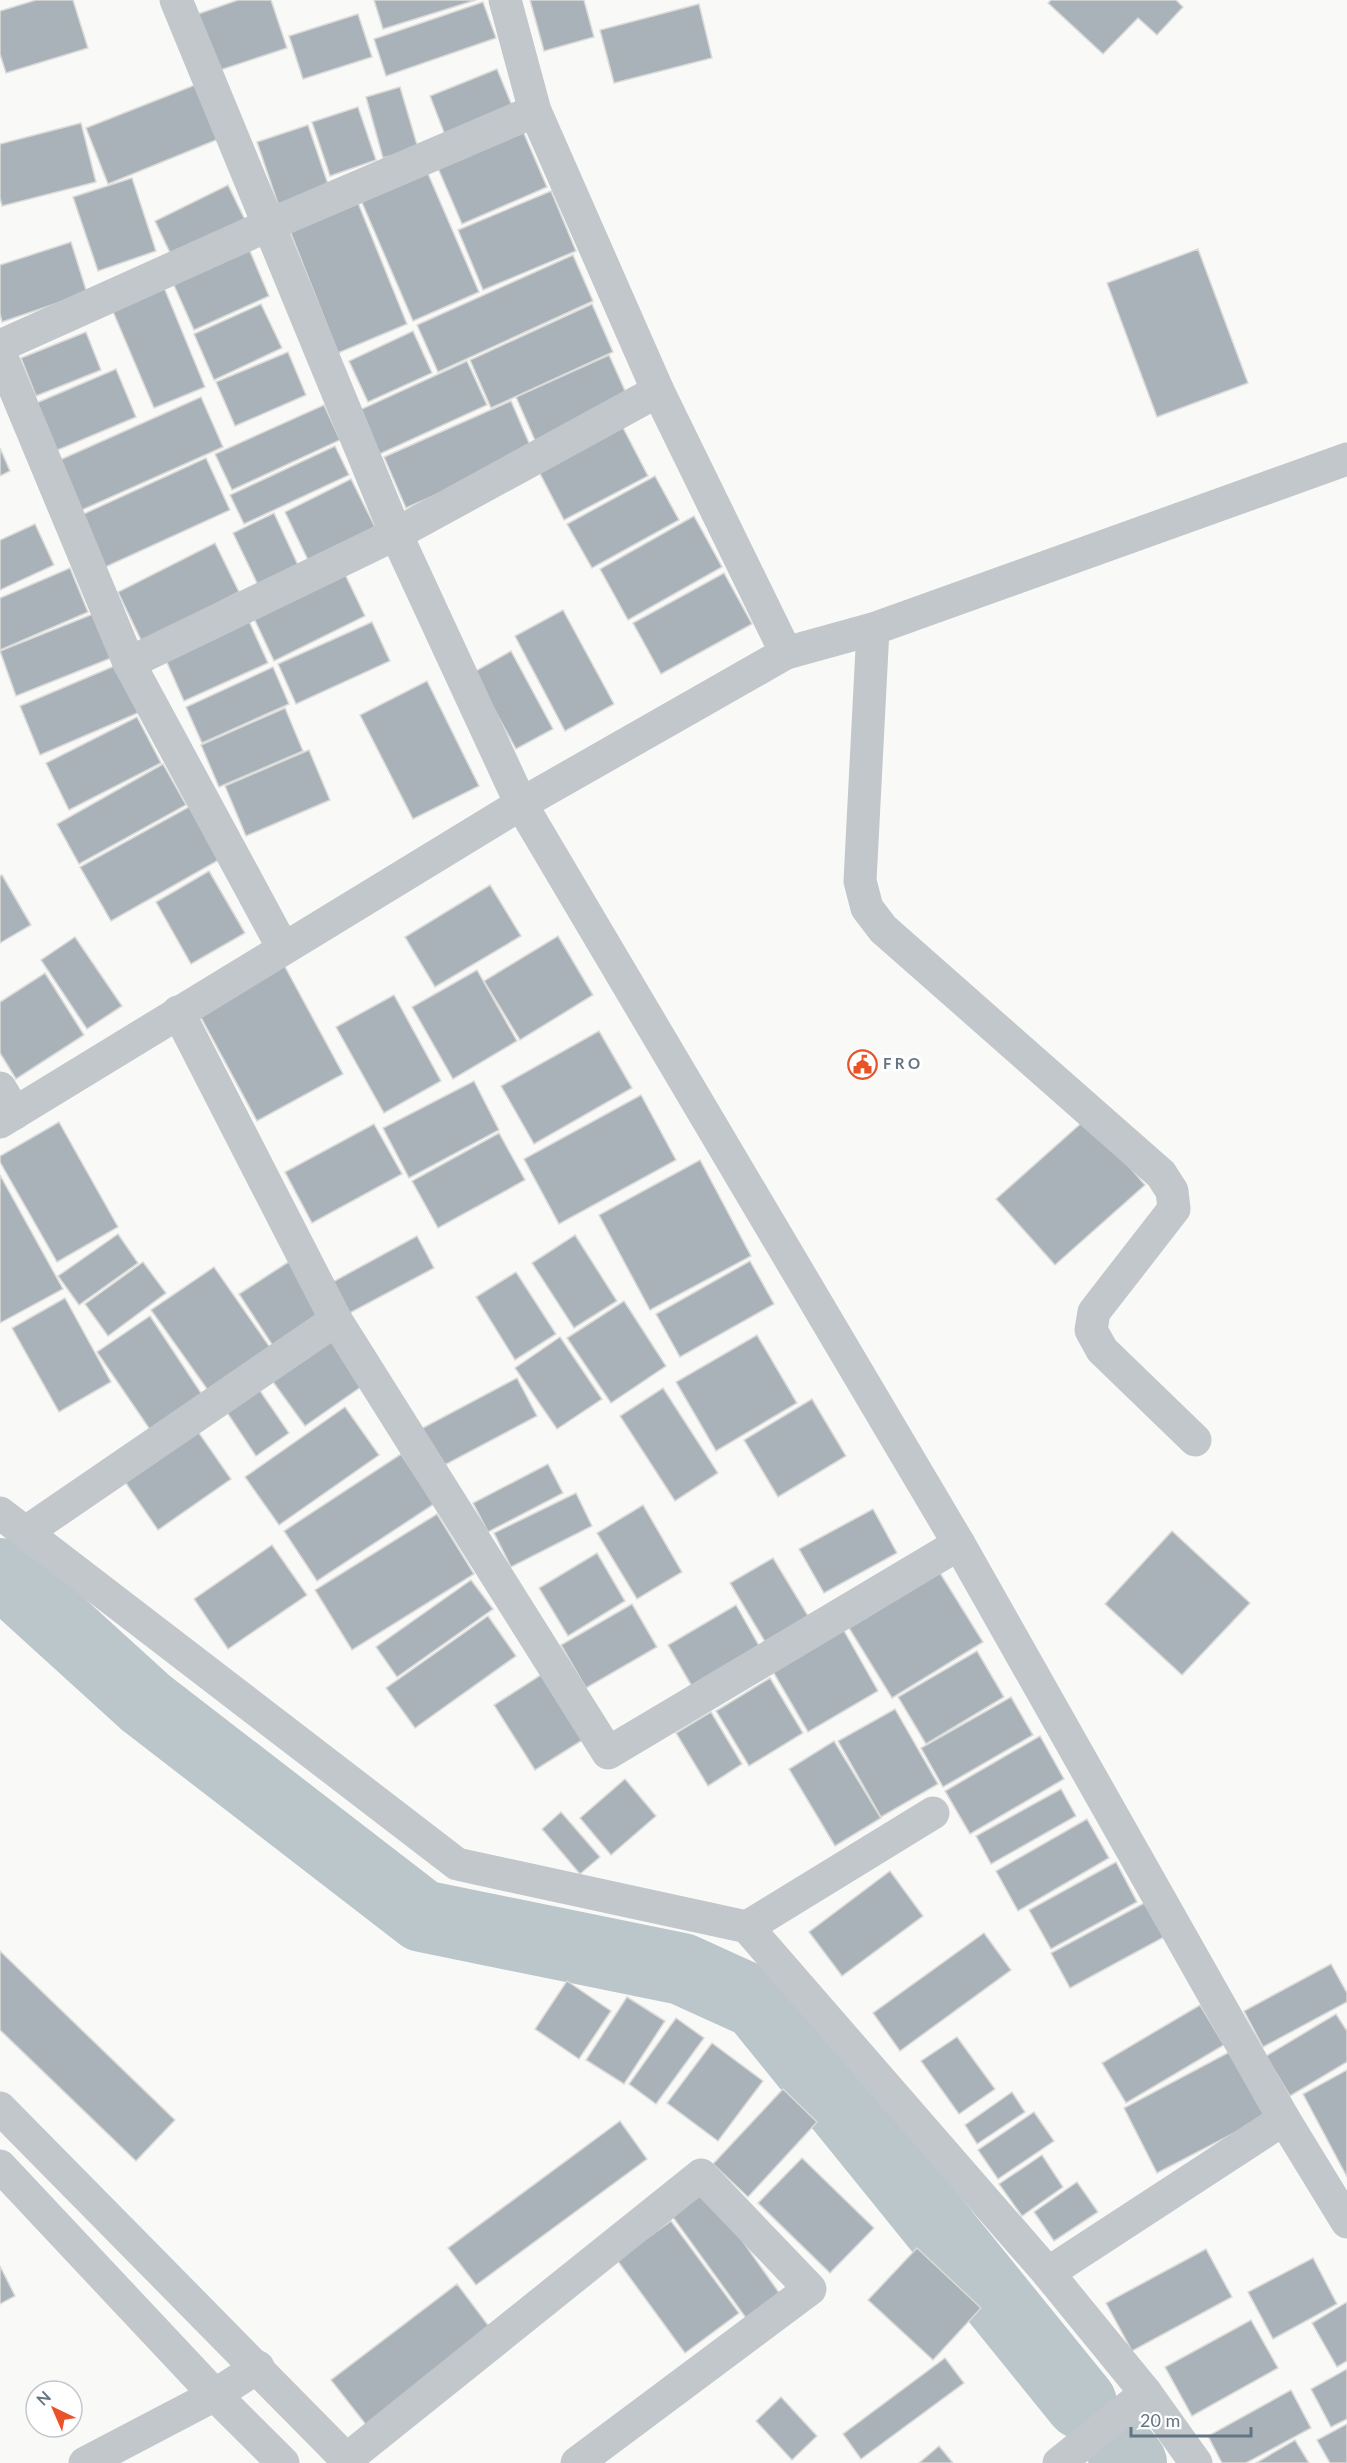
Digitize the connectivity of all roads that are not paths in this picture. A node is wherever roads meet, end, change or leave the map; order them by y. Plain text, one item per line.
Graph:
1 (176, 0) edge
2 (505, 0) edge
3 (535, 111) junction
4 (269, 225) junction
5 (0, 346) edge
6 (0, 353) edge
7 (658, 391) junction
8 (1347, 459) edge
9 (396, 534) junction
10 (873, 628) junction
11 (786, 653) junction
12 (129, 663) junction
13 (521, 804) junction
14 (283, 948) junction
15 (178, 1012) junction
16 (5, 1108) edge
17 (336, 1320) junction
18 (1195, 1440) dead end
19 (0, 1513) edge
20 (26, 1532) junction
21 (958, 1544) junction
22 (933, 1813) dead end
23 (747, 1927) junction
24 (0, 2108) edge
25 (1284, 2119) junction
26 (0, 2166) edge
27 (1347, 2222) edge
28 (1048, 2273) junction
29 (258, 2367) junction
30 (1146, 2393) junction
31 (215, 2396) junction
32 (349, 2461) edge
33 (85, 2463) edge
34 (283, 2463) edge
35 (578, 2463) edge
36 (1059, 2463) edge
37 (1196, 2463) edge

1 - 4 street
2 - 3 street
3 - 4 street
3 - 7 street
4 - 5 street
4 - 9 street
6 - 12 street
7 - 9 street
7 - 11 street
8 - 10 street
9 - 12 street
9 - 13 street
10 - 11 street
10 - 18 street
11 - 13 street
12 - 14 street
13 - 14 street
13 - 21 street
14 - 15 street
15 - 16 street
15 - 17 street
17 - 20 street
17 - 21 street
19 - 20 street
20 - 23 street
21 - 25 street
22 - 23 street
23 - 28 street
24 - 29 street
25 - 27 street
25 - 28 street
26 - 31 street
28 - 30 street
29 - 31 street
29 - 32 street
30 - 36 street
30 - 37 street
31 - 33 street
31 - 34 street
32 - 35 street

